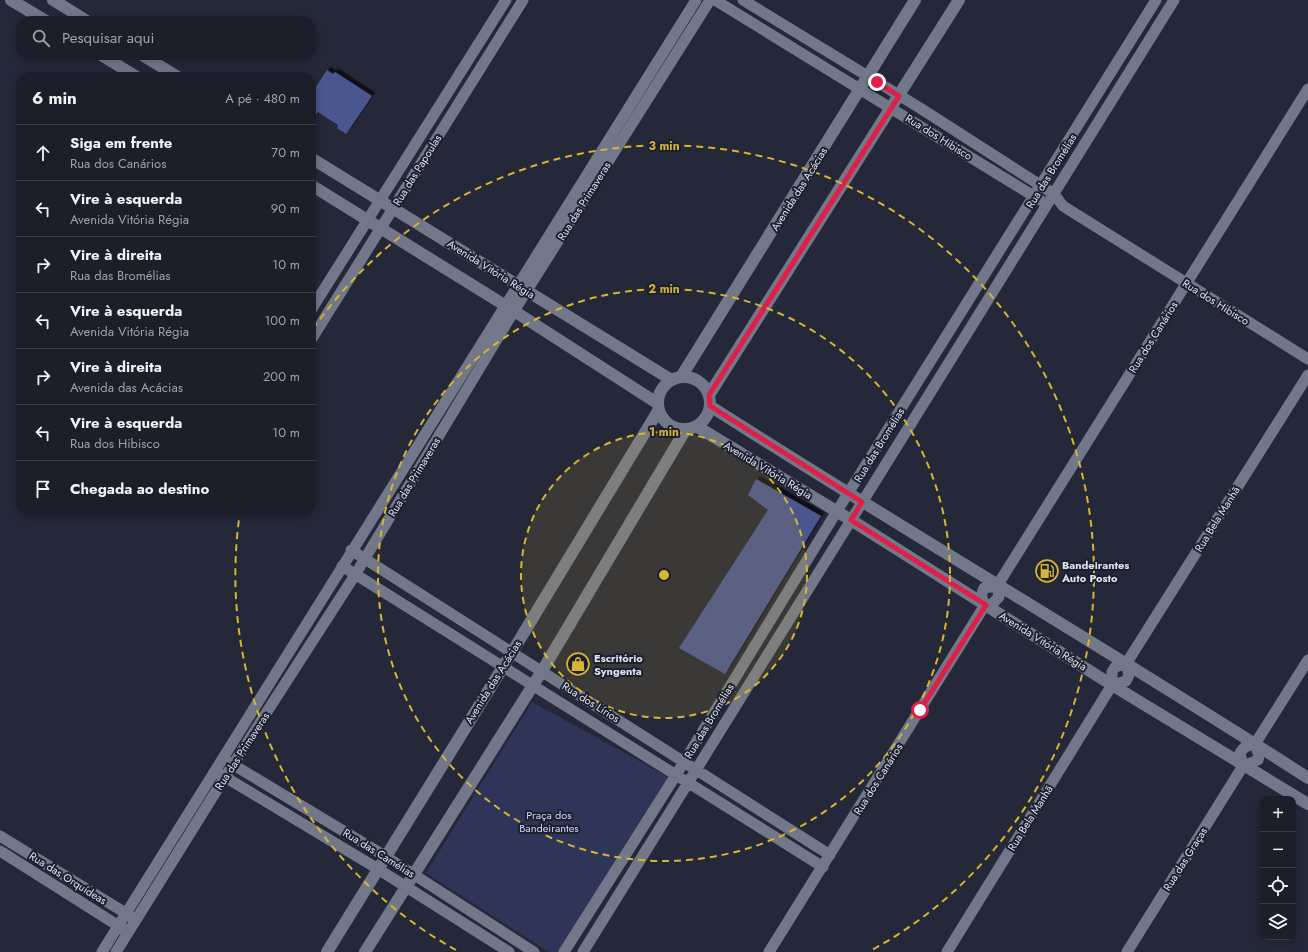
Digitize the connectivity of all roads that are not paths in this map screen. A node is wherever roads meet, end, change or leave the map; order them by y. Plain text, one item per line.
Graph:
1 (11, 0) edge
2 (53, 0) edge
3 (506, 0) edge
4 (523, 0) edge
5 (696, 0) edge
6 (710, 0) edge
7 (715, 0) edge
8 (743, 0) edge
9 (915, 0) edge
10 (959, 0) edge
11 (1156, 0) edge
12 (1174, 0) edge
13 (38, 16) edge
14 (79, 16) edge
15 (109, 60) edge
16 (150, 60) edge
17 (129, 72) edge
18 (170, 72) edge
19 (868, 77) junction
20 (1308, 89) edge
21 (861, 90) junction
22 (899, 96) junction
23 (892, 108) junction
24 (316, 161) edge
25 (1041, 186) junction
26 (316, 187) edge
27 (1054, 194) junction
28 (1035, 197) junction
29 (380, 200) junction
30 (1048, 204) junction
31 (1063, 206) junction
32 (393, 208) junction
33 (368, 220) junction
34 (380, 229) junction
35 (1186, 283) junction
36 (522, 288) junction
37 (316, 302) edge
38 (509, 308) junction
39 (316, 332) edge
40 (1308, 359) edge
41 (1308, 375) edge
42 (675, 378) junction
43 (709, 401) junction
44 (658, 407) junction
45 (691, 428) junction
46 (848, 495) junction
47 (862, 502) junction
48 (837, 512) junction
49 (851, 520) junction
50 (351, 550) junction
51 (365, 559) junction
52 (342, 566) junction
53 (355, 575) junction
54 (997, 586) junction
55 (986, 605) junction
56 (512, 652) junction
57 (1308, 660) edge
58 (1126, 664) junction
59 (503, 667) junction
60 (542, 671) junction
61 (532, 685) junction
62 (1112, 685) junction
63 (1255, 744) junction
64 (222, 758) junction
65 (685, 762) junction
66 (233, 765) junction
67 (1243, 766) junction
68 (698, 770) junction
69 (214, 771) junction
70 (676, 775) junction
71 (225, 777) junction
72 (1308, 778) edge
73 (689, 783) junction
74 (1308, 804) edge
75 (0, 836) edge
76 (0, 852) edge
77 (830, 855) junction
78 (385, 856) junction
79 (823, 867) junction
80 (378, 869) junction
81 (413, 875) junction
82 (406, 887) junction
83 (126, 914) junction
84 (136, 920) junction
85 (118, 926) junction
86 (129, 932) junction
87 (102, 952) edge
88 (116, 952) edge
89 (327, 952) edge
90 (365, 952) edge
91 (508, 952) edge
92 (534, 952) edge
93 (564, 952) edge
94 (583, 952) edge
95 (769, 952) edge
96 (947, 952) edge
97 (1128, 952) edge

1 - 13 street
2 - 14 street
3 - 29 street, Rua das Papoulas
4 - 32 street, Rua das Papoulas
5 - 36 street, Rua das Primaveras
6 - 36 street, Rua das Primaveras
7 - 21 street, Rua dos Hibisco
8 - 19 street, Rua dos Hibisco
9 - 19 street, Avenida das Acácias
10 - 22 street
11 - 25 street, Rua das Bromélias
12 - 27 street, Rua das Bromélias
15 - 17 street
16 - 18 street
19 - 21 street, Avenida das Acácias
19 - 22 street, Rua dos Hibisco
20 - 35 street, Rua dos Canários
21 - 23 street, Rua dos Hibisco
21 - 42 street, Avenida das Acácias
22 - 23 street
22 - 25 street, Rua dos Hibisco
23 - 28 street, Rua dos Hibisco
23 - 43 street
24 - 29 street, Avenida Vitória Régia
25 - 27 street, Rua dos Hibisco
25 - 28 street, Rua das Bromélias
26 - 33 street
27 - 30 street, Rua das Bromélias
27 - 31 street, Rua dos Hibisco
28 - 30 street, Rua dos Hibisco
28 - 46 street, Rua das Bromélias
29 - 32 street, Avenida Vitória Régia
29 - 33 street, Rua das Papoulas
30 - 31 street, Rua dos Hibisco
30 - 47 street, Rua das Bromélias
31 - 35 street, Rua dos Hibisco
32 - 34 street, Rua das Papoulas
32 - 36 street, Avenida Vitória Régia
33 - 34 street
33 - 37 street, Rua das Papoulas
34 - 38 street
34 - 39 street, Rua das Papoulas
35 - 40 street, Rua dos Hibisco
35 - 54 street, Rua dos Canários
36 - 38 street, Rua das Primaveras
36 - 42 street, Avenida Vitória Régia
38 - 44 street
38 - 50 street, Rua das Primaveras
38 - 51 street, Rua das Primaveras
41 - 58 street, Rua Bela Manhã
42 - 43 street
42 - 44 street
43 - 45 street
43 - 46 street, Avenida Vitória Régia
44 - 45 street
44 - 56 street, Avenida das Acácias
45 - 48 street, Avenida Vitória Régia
45 - 60 street
46 - 47 street, Avenida Vitória Régia
46 - 48 street, Rua das Bromélias
47 - 49 street, Rua das Bromélias
47 - 54 street, Avenida Vitória Régia
48 - 49 street, Avenida Vitória Régia
48 - 65 street, Rua das Bromélias
49 - 55 street, Avenida Vitória Régia
49 - 68 street, Rua das Bromélias
50 - 51 street, Rua dos Lírios
50 - 52 street, Rua das Primaveras
51 - 53 street, Rua das Primaveras
51 - 56 street, Rua dos Lírios
52 - 53 street, Rua dos Lírios
52 - 64 street, Rua das Primaveras
53 - 59 street, Rua dos Lírios
53 - 66 street, Rua das Primaveras
54 - 55 street
54 - 58 street, Avenida Vitória Régia
55 - 62 street, Avenida Vitória Régia
55 - 77 street, Rua dos Canários
56 - 59 street, Avenida das Acácias
56 - 60 street, Rua dos Lírios
57 - 63 street
58 - 62 street, Rua Bela Manhã
58 - 63 street, Avenida Vitória Régia
59 - 61 street, Rua dos Lírios
59 - 78 street, Avenida das Acácias
60 - 61 street
60 - 65 street, Rua dos Lírios
61 - 70 street, Rua dos Lírios
61 - 81 street
62 - 67 street, Avenida Vitória Régia
62 - 96 street, Rua Bela Manhã
63 - 67 street
63 - 67 street
63 - 72 street, Avenida Vitória Régia
64 - 66 street, Rua das Camélias
64 - 69 street, Rua das Primaveras
65 - 68 street, Rua dos Lírios
65 - 70 street, Rua das Bromélias
66 - 71 street, Rua das Primaveras
66 - 78 street, Rua das Camélias
67 - 74 street, Avenida Vitória Régia
67 - 97 street, Rua das Graças
68 - 73 street, Rua das Bromélias
68 - 77 street, Rua dos Lírios
69 - 71 street, Rua das Camélias
69 - 83 street, Rua das Primaveras
70 - 73 street, Rua dos Lírios
70 - 93 street, Rua das Bromélias
71 - 80 street, Rua das Camélias
71 - 84 street, Rua das Primaveras
73 - 79 street, Rua dos Lírios
73 - 94 street, Rua das Bromélias
75 - 83 street, Rua das Orquídeas
76 - 85 street, Rua das Orquídeas
77 - 79 street, Rua dos Canários
78 - 80 street, Avenida das Acácias
78 - 81 street, Rua das Camélias
79 - 95 street, Rua dos Canários
80 - 82 street, Rua das Camélias
80 - 89 street, Avenida das Acácias
81 - 82 street
81 - 92 street, Rua das Camélias
82 - 90 street
82 - 91 street, Rua das Camélias
83 - 84 street, Rua das Orquídeas
83 - 85 street, Rua das Primaveras
84 - 86 street, Rua das Primaveras
85 - 86 street, Rua das Orquídeas
85 - 87 street, Rua das Primaveras
86 - 88 street, Rua das Primaveras

